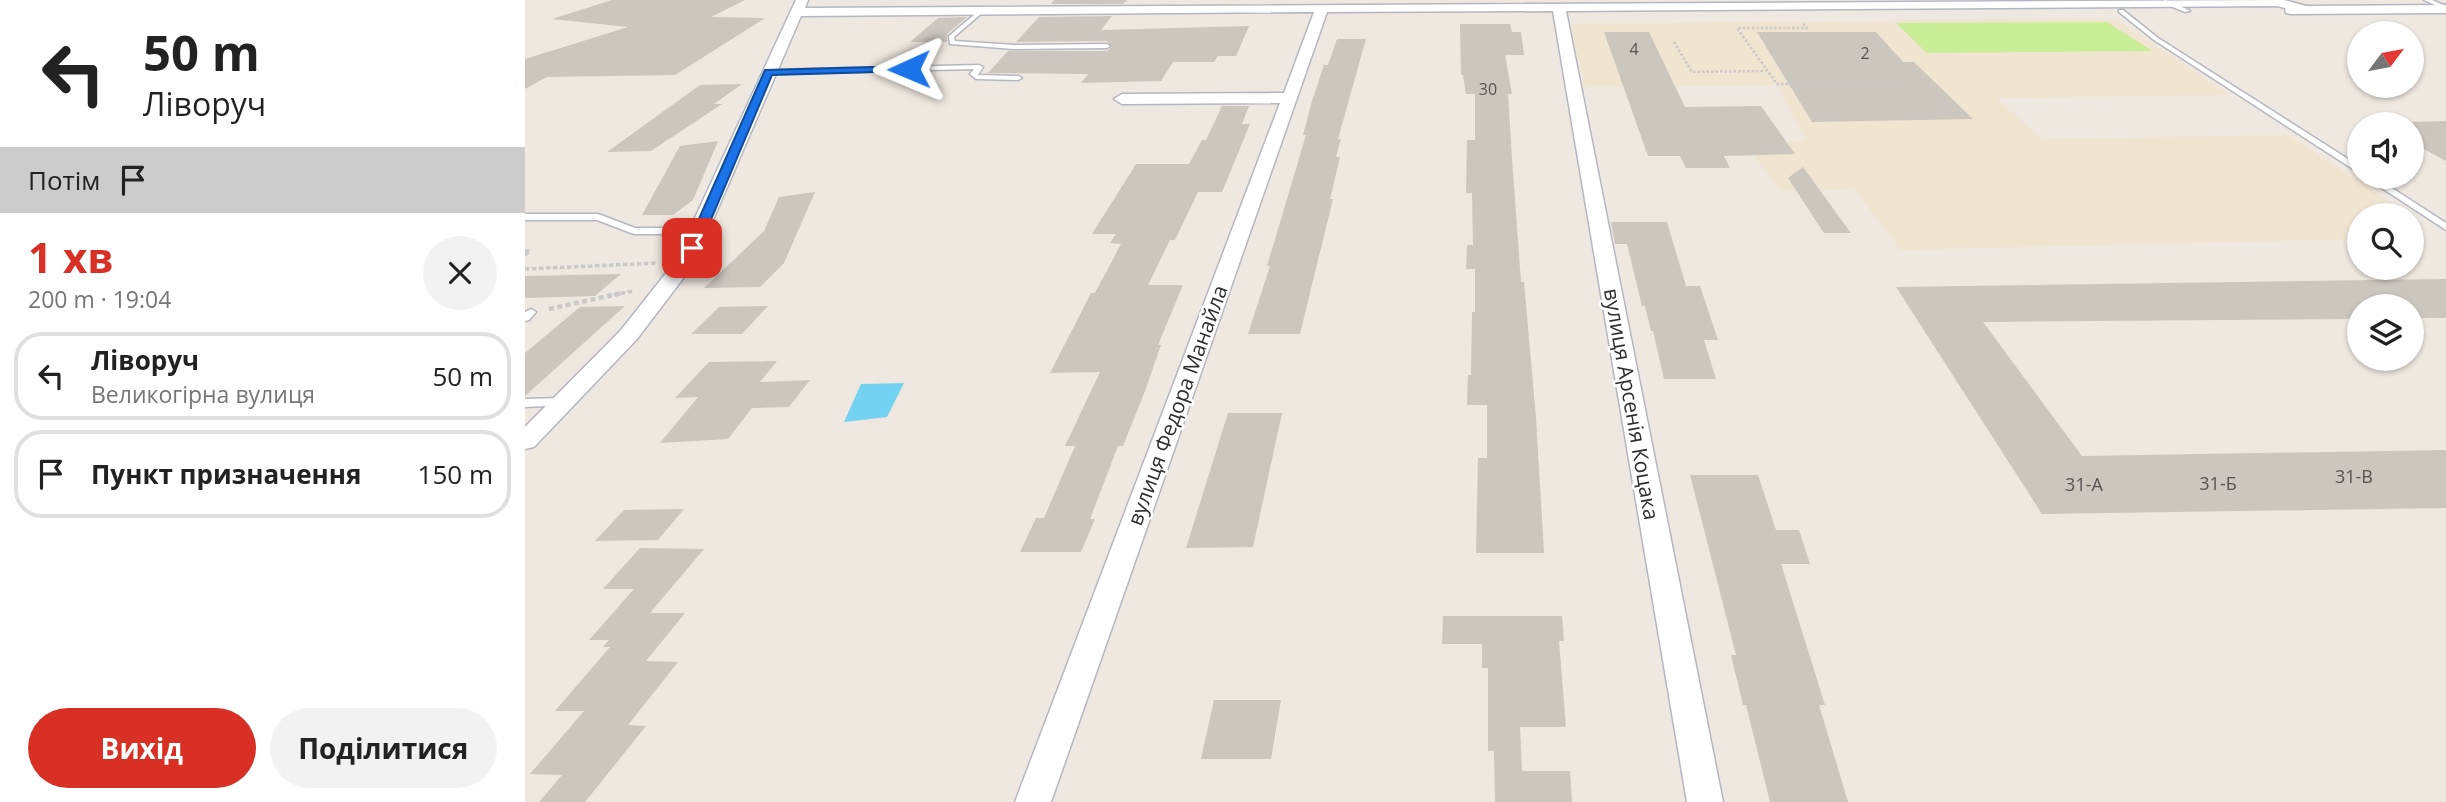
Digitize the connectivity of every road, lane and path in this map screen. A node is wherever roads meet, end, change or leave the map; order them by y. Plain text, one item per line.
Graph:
1 (2427, 0) edge
2 (2165, 2) junction
3 (1224, 5) edge
4 (800, 6) edge
5 (1846, 6) edge
6 (2446, 8) edge
7 (1322, 9) junction
8 (2306, 10) junction
9 (981, 11) junction
10 (1560, 11) junction
11 (2121, 11) junction
12 (2187, 11) junction
13 (1793, 13) junction
14 (1457, 15) dead end
15 (1674, 42) dead end
16 (1107, 46) dead end
17 (988, 59) dead end
18 (979, 67) junction
19 (1767, 71) junction
20 (768, 72) junction
21 (1018, 78) dead end
22 (1907, 83) dead end
23 (1289, 98) junction
24 (1122, 99) dead end
25 (2347, 162) edge
26 (2387, 189) edge
27 (525, 217) edge
28 (2446, 227) edge
29 (701, 231) junction
30 (668, 262) dead end
31 (525, 269) edge
32 (672, 282) junction
33 (528, 315) edge
34 (525, 402) edge
35 (565, 402) junction
36 (525, 441) edge
37 (1033, 802) edge
38 (1705, 802) edge

1 - 6 lane
2 - 5 street
2 - 8 street
2 - 12 lane
3 - 7 street
3 - 9 street
4 - 9 street
4 - 20 street
5 - 10 street
5 - 11 street
5 - 13 street
6 - 8 street
7 - 10 street
7 - 23 street, вулиця Федора Манайла
8 - 12 street
9 - 16 lane
10 - 13 street
10 - 14 street
10 - 38 street, вулиця Арсенія Коцака
11 - 12 street
11 - 25 lane
13 - 19 path
15 - 19 path
17 - 18 lane
18 - 20 lane
18 - 21 lane
19 - 22 path
20 - 29 street
23 - 24 street
23 - 37 street, вулиця Федора Манайла
26 - 28 lane
27 - 29 lane
29 - 32 street
30 - 31 path
32 - 33 path
32 - 35 street
34 - 35 lane
35 - 36 street

